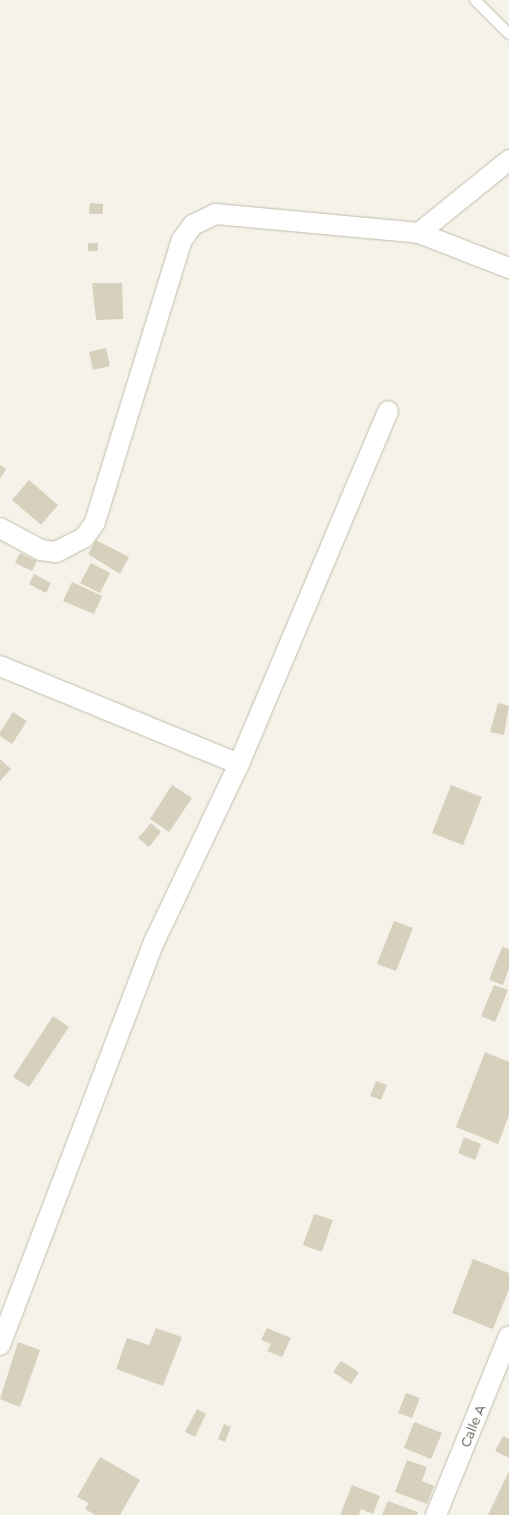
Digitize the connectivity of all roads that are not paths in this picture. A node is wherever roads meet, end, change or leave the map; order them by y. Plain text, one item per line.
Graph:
1 (474, 0) edge
2 (509, 34) edge
3 (509, 160) edge
4 (419, 233) junction
5 (509, 268) edge
6 (388, 411) dead end
7 (0, 528) edge
8 (0, 666) edge
9 (239, 764) junction
10 (509, 1336) edge
11 (0, 1345) edge
12 (436, 1515) edge

1 - 2 lane
3 - 4 street
4 - 5 street
4 - 7 street
6 - 9 street
8 - 9 street
9 - 11 street
10 - 12 street, Calle A

